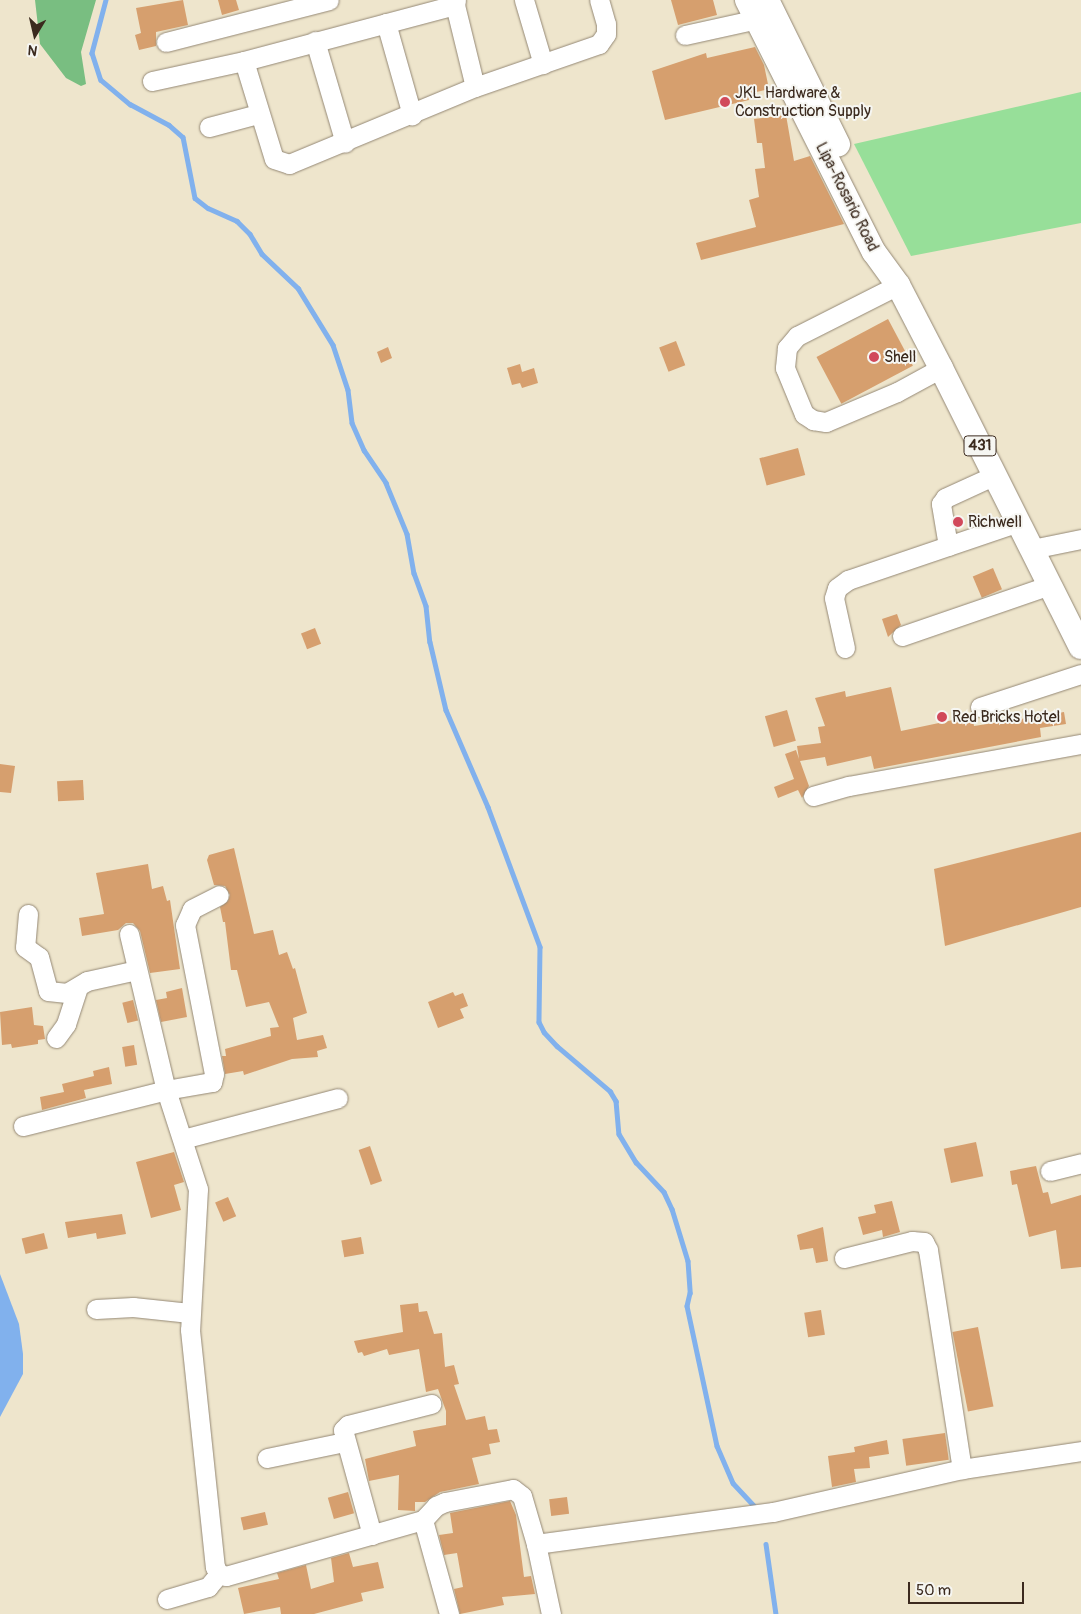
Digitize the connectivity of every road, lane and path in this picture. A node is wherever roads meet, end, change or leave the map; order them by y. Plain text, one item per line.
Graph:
1 (329, 0) edge
2 (524, 0) edge
3 (599, 0) edge
4 (456, 2) edge
5 (757, 6) edge
6 (386, 23) junction
7 (684, 35) dead end
8 (315, 41) junction
9 (166, 42) dead end
10 (244, 61) junction
11 (543, 64) junction
12 (152, 81) dead end
13 (475, 87) junction
14 (258, 114) junction
15 (412, 115) junction
16 (209, 126) dead end
17 (345, 143) junction
18 (898, 285) junction
19 (941, 368) junction
20 (995, 475) junction
21 (1018, 522) junction
22 (1081, 539) edge
23 (948, 546) junction
24 (1032, 549) junction
25 (1050, 585) junction
26 (902, 636) dead end
27 (1081, 647) edge
28 (845, 648) dead end
29 (1081, 674) edge
30 (980, 707) dead end
31 (1081, 744) edge
32 (813, 796) dead end
33 (219, 895) dead end
34 (28, 914) dead end
35 (129, 934) dead end
36 (137, 970) junction
37 (77, 990) junction
38 (56, 1038) dead end
39 (166, 1090) junction
40 (338, 1098) dead end
41 (23, 1126) dead end
42 (183, 1139) junction
43 (1081, 1163) edge
44 (1050, 1170) dead end
45 (844, 1258) dead end
46 (96, 1309) dead end
47 (190, 1313) junction
48 (432, 1404) dead end
49 (344, 1442) junction
50 (1081, 1451) edge
51 (267, 1458) dead end
52 (962, 1469) junction
53 (423, 1520) junction
54 (372, 1535) junction
55 (536, 1544) junction
56 (219, 1574) junction
57 (167, 1599) dead end
58 (449, 1614) edge
59 (552, 1614) edge

1 - 9 street
2 - 11 street
3 - 11 street
4 - 6 street
4 - 13 street
5 - 7 street
5 - 18 main road, Lipa-Rosario Road
6 - 8 street
6 - 15 street
8 - 10 street
8 - 17 street
10 - 12 street
10 - 14 street
11 - 13 street
13 - 15 street
14 - 16 street
14 - 17 street
15 - 17 street
18 - 19 main road, Lipa-Rosario Road / 431
18 - 19 street
19 - 20 main road, Lipa-Rosario Road / 431
20 - 21 main road, Lipa-Rosario Road / 431
20 - 23 street
21 - 23 street
21 - 24 main road, Lipa-Rosario Road / 431
22 - 24 street
23 - 28 street
24 - 25 main road, Lipa-Rosario Road / 431
25 - 26 street
25 - 27 main road, Lipa-Rosario Road / 431
29 - 30 street
31 - 32 street
33 - 39 street
34 - 37 street
35 - 36 street
36 - 37 street
36 - 39 street
37 - 38 street
39 - 41 street
39 - 42 street
40 - 42 street
42 - 47 street
43 - 44 street
45 - 52 street
46 - 47 street
47 - 56 street
48 - 49 street
49 - 51 street
49 - 54 street
50 - 52 street
52 - 55 street
53 - 54 street
53 - 55 street
53 - 58 street
54 - 56 street
55 - 59 street
56 - 57 street

